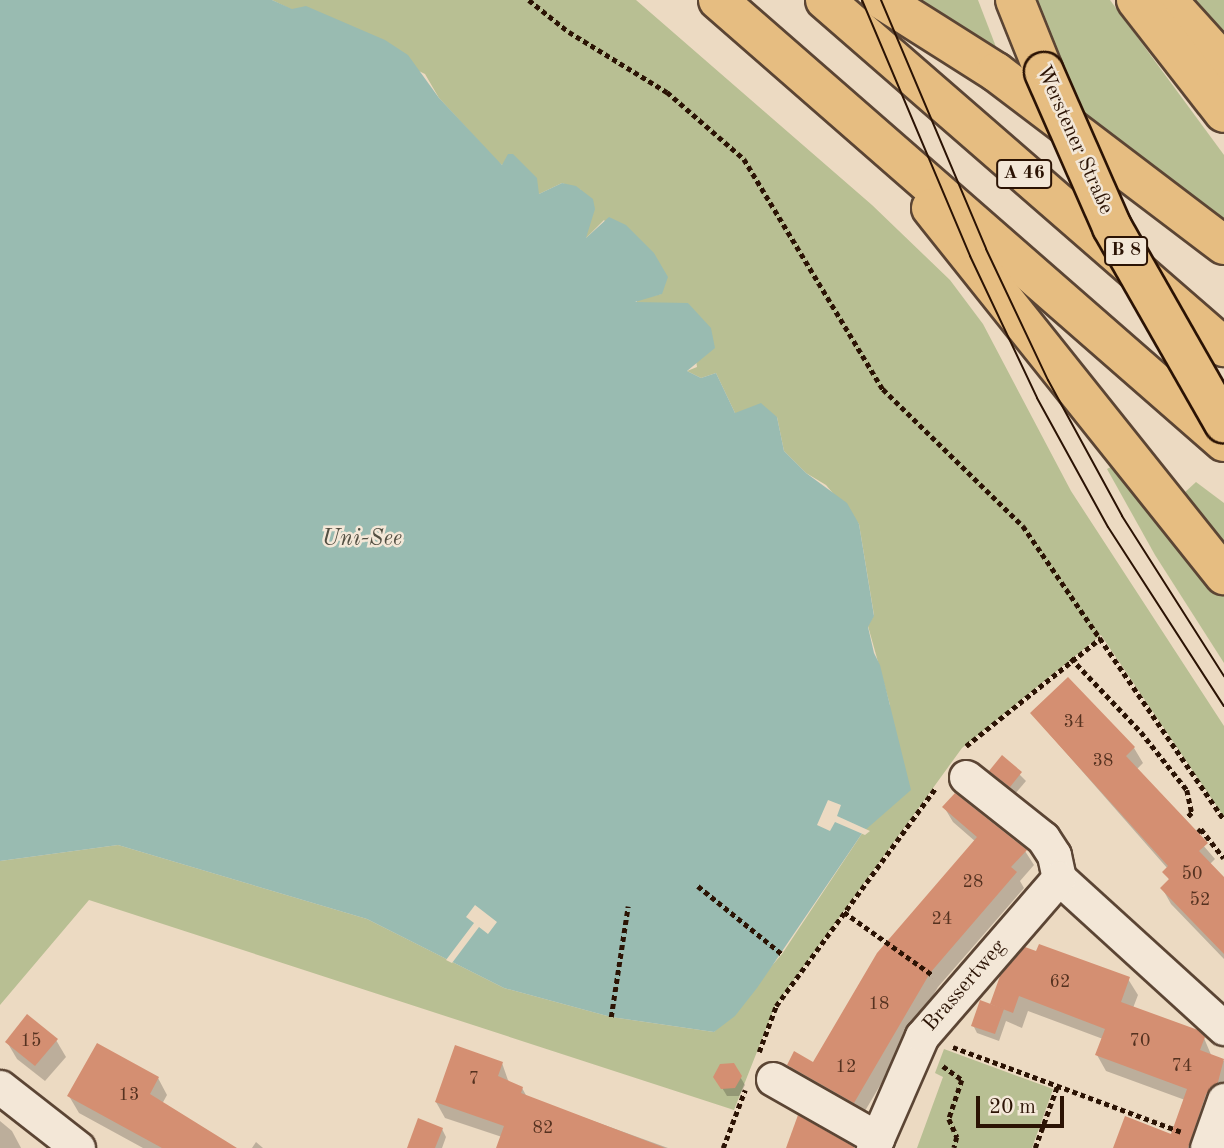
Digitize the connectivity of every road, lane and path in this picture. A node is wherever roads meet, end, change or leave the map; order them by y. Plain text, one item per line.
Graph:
1 (529, 0) edge
2 (719, 0) edge
3 (825, 0) edge
4 (882, 0) edge
5 (1015, 0) edge
6 (1136, 0) edge
7 (1167, 0) edge
8 (1224, 63) edge
9 (1224, 113) edge
10 (884, 144) junction
11 (1224, 245) edge
12 (1224, 347) edge
13 (1224, 423) edge
14 (1224, 442) edge
15 (1224, 575) edge
16 (1101, 637) junction
17 (1071, 659) junction
18 (956, 770) junction
19 (1186, 819) dead end
20 (1224, 820) edge
21 (1198, 832) dead end
22 (1224, 858) edge
23 (1059, 878) junction
24 (698, 886) dead end
25 (628, 906) dead end
26 (844, 912) junction
27 (782, 954) dead end
28 (958, 993) junction
29 (611, 1017) dead end
30 (1224, 1028) edge
31 (919, 1043) junction
32 (758, 1075) junction
33 (0, 1087) edge
34 (1057, 1087) junction
35 (1224, 1100) edge
36 (876, 1145) edge
37 (1208, 1145) edge
38 (78, 1148) edge
39 (723, 1148) edge
40 (954, 1148) edge
41 (1035, 1148) edge

1 - 16 path
2 - 10 main road
3 - 12 main road, A 46
4 - 11 main road
5 - 13 main road, Werstener Straße / B 8, bridge
6 - 9 main road
7 - 8 main road
10 - 14 main road
10 - 15 main road
16 - 17 path
16 - 20 path
17 - 18 path
17 - 19 path
18 - 23 street
18 - 26 path
21 - 22 path
23 - 28 street, Brassertweg
23 - 30 street
24 - 27 path
25 - 29 path
26 - 28 path
26 - 32 path
28 - 31 street, Brassertweg
31 - 34 path
31 - 36 street, Brassertweg
31 - 40 path
32 - 36 street
32 - 39 path
33 - 38 street
34 - 37 path
34 - 41 path
35 - 37 street

